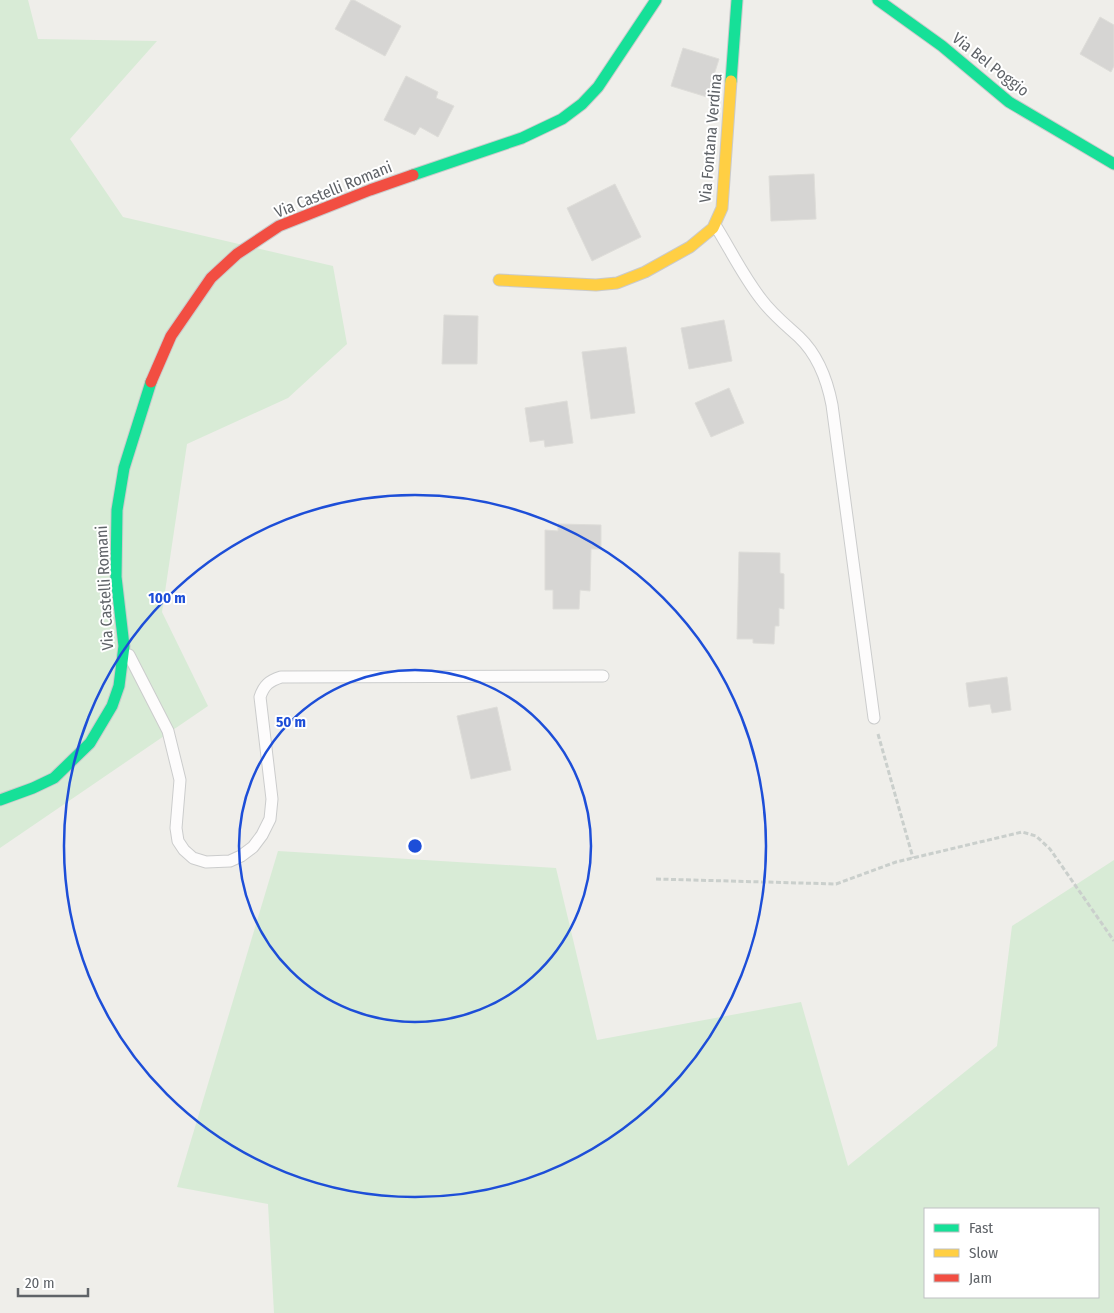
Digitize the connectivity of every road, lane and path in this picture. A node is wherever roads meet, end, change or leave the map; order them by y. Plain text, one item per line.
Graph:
1 (656, 0) edge
2 (737, 0) edge
3 (878, 0) edge
4 (1114, 164) edge
5 (715, 225) junction
6 (499, 280) dead end
7 (124, 646) junction
8 (603, 676) dead end
9 (874, 718) joint
10 (0, 800) edge
11 (913, 858) junction
12 (656, 879) dead end
13 (1114, 941) edge

1 - 7 street, Via Castelli Romani
2 - 5 street, Via Fontana Verdina
3 - 4 street, Via Bel Poggio
5 - 6 street, Via Fontana Verdina
5 - 9 lane
7 - 8 lane
7 - 10 street, Via Castelli Romani
9 - 11 path
11 - 12 path
11 - 13 path

